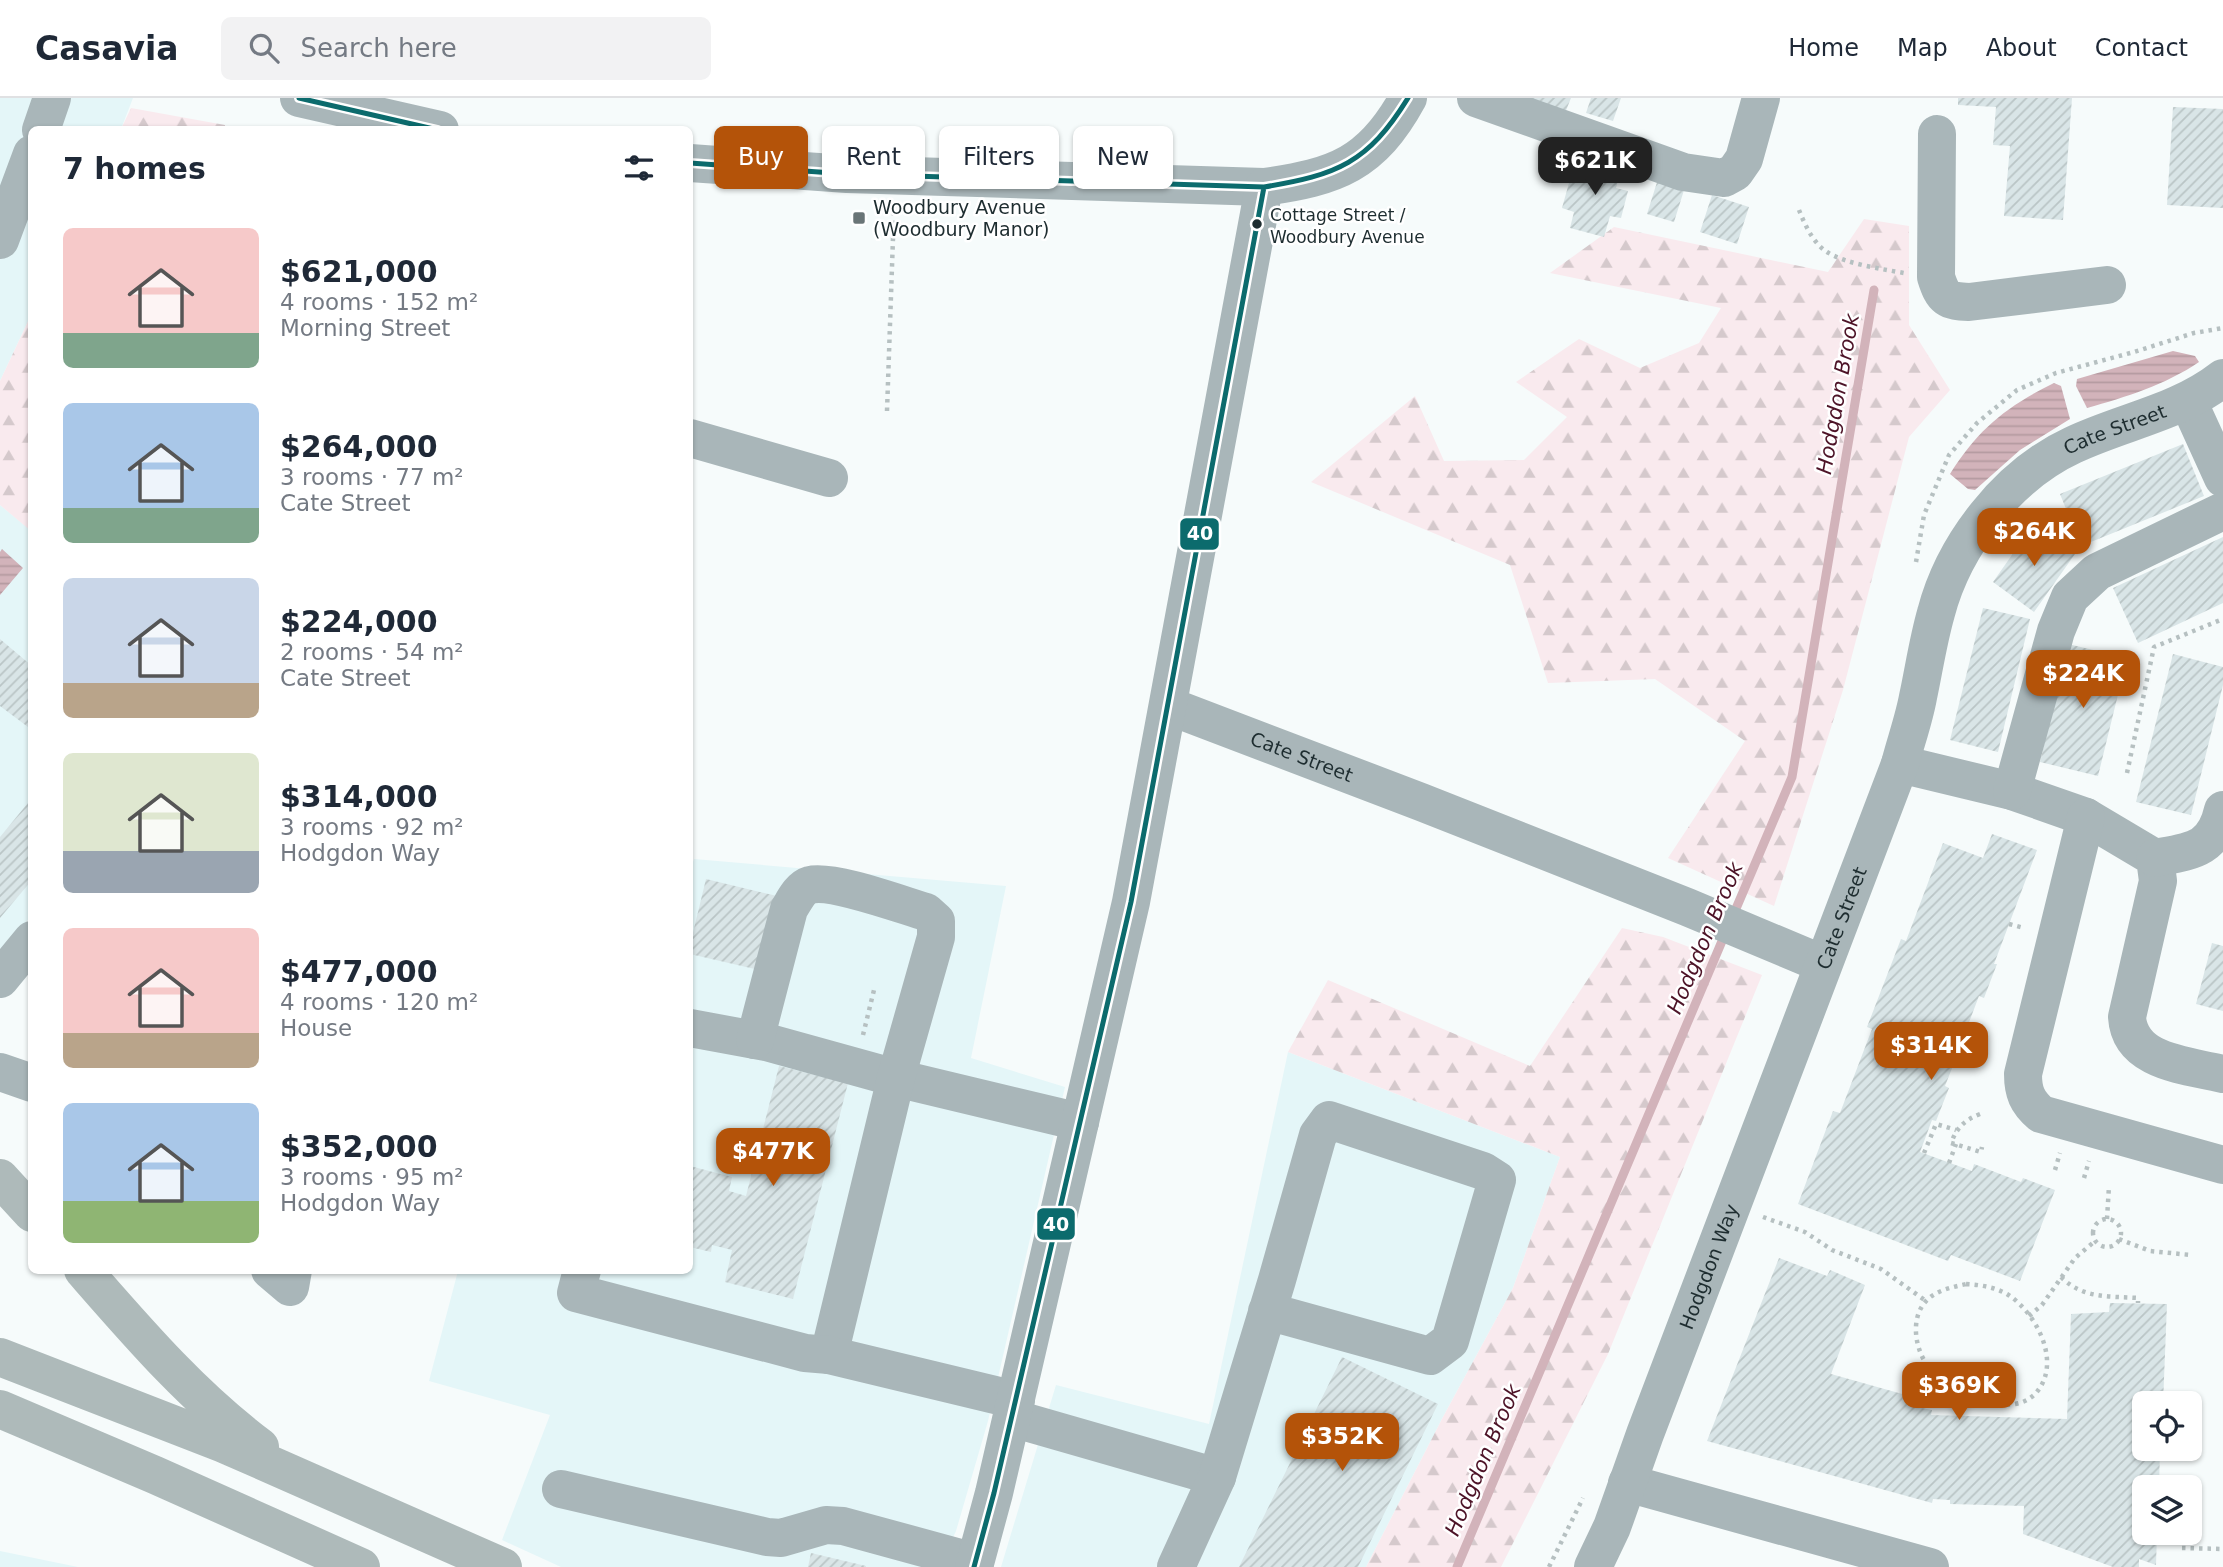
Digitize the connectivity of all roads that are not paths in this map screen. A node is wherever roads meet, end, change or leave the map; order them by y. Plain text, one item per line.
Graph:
1 (52, 98) edge
2 (299, 98) edge
3 (1408, 98) edge
4 (1476, 98) edge
5 (1761, 98) edge
6 (422, 117) edge
7 (42, 126) edge
8 (1937, 134) dead end
9 (693, 163) edge
10 (28, 166) edge
11 (1264, 187) junction
12 (0, 240) edge
13 (2107, 285) dead end
14 (2223, 377) edge
15 (2188, 401) junction
16 (693, 439) edge
17 (829, 478) dead end
18 (2223, 478) edge
19 (2223, 511) edge
20 (1169, 706) junction
21 (1899, 764) junction
22 (2011, 791) junction
23 (2223, 810) edge
24 (2087, 817) junction
25 (2155, 858) junction
26 (28, 948) edge
27 (1823, 964) junction
28 (12, 982) edge
29 (693, 1029) edge
30 (755, 1040) junction
31 (0, 1072) edge
32 (2223, 1074) edge
33 (896, 1078) junction
34 (28, 1082) edge
35 (1080, 1122) junction
36 (2223, 1165) edge
37 (0, 1178) edge
38 (28, 1209) edge
39 (86, 1274) edge
40 (275, 1274) edge
41 (292, 1274) edge
42 (581, 1274) edge
43 (1267, 1311) junction
44 (829, 1355) junction
45 (0, 1357) edge
46 (0, 1409) edge
47 (1014, 1409) junction
48 (1217, 1477) junction
49 (1627, 1483) junction
50 (312, 1485) junction
51 (561, 1489) dead end
52 (975, 1564) edge
53 (361, 1567) edge
54 (503, 1567) edge
55 (1176, 1567) edge
56 (1593, 1567) edge
57 (1930, 1567) edge

1 - 7 street
2 - 6 street
3 - 11 street
4 - 5 street
8 - 13 street
9 - 11 street
10 - 12 street
11 - 20 street
14 - 15 street, Cate Street
15 - 18 street
15 - 21 street, Cate Street
16 - 17 street
19 - 22 street
20 - 27 street, Cate Street
20 - 35 street
21 - 22 street
21 - 27 street, Cate Street
22 - 24 street
23 - 25 street
24 - 25 street
24 - 36 street
25 - 32 street
26 - 28 street
27 - 49 street, Hodgdon Way
29 - 30 street
30 - 33 street
30 - 33 street
31 - 34 street
33 - 35 street
33 - 44 street
35 - 47 street
37 - 38 main road
39 - 50 main road
40 - 41 street
42 - 44 street
43 - 43 street
43 - 48 street
44 - 47 street
45 - 50 main road
46 - 53 main road
47 - 48 street
47 - 52 street
48 - 55 street
49 - 56 street, Hodgdon Way
49 - 57 street
50 - 54 main road
51 - 52 street

